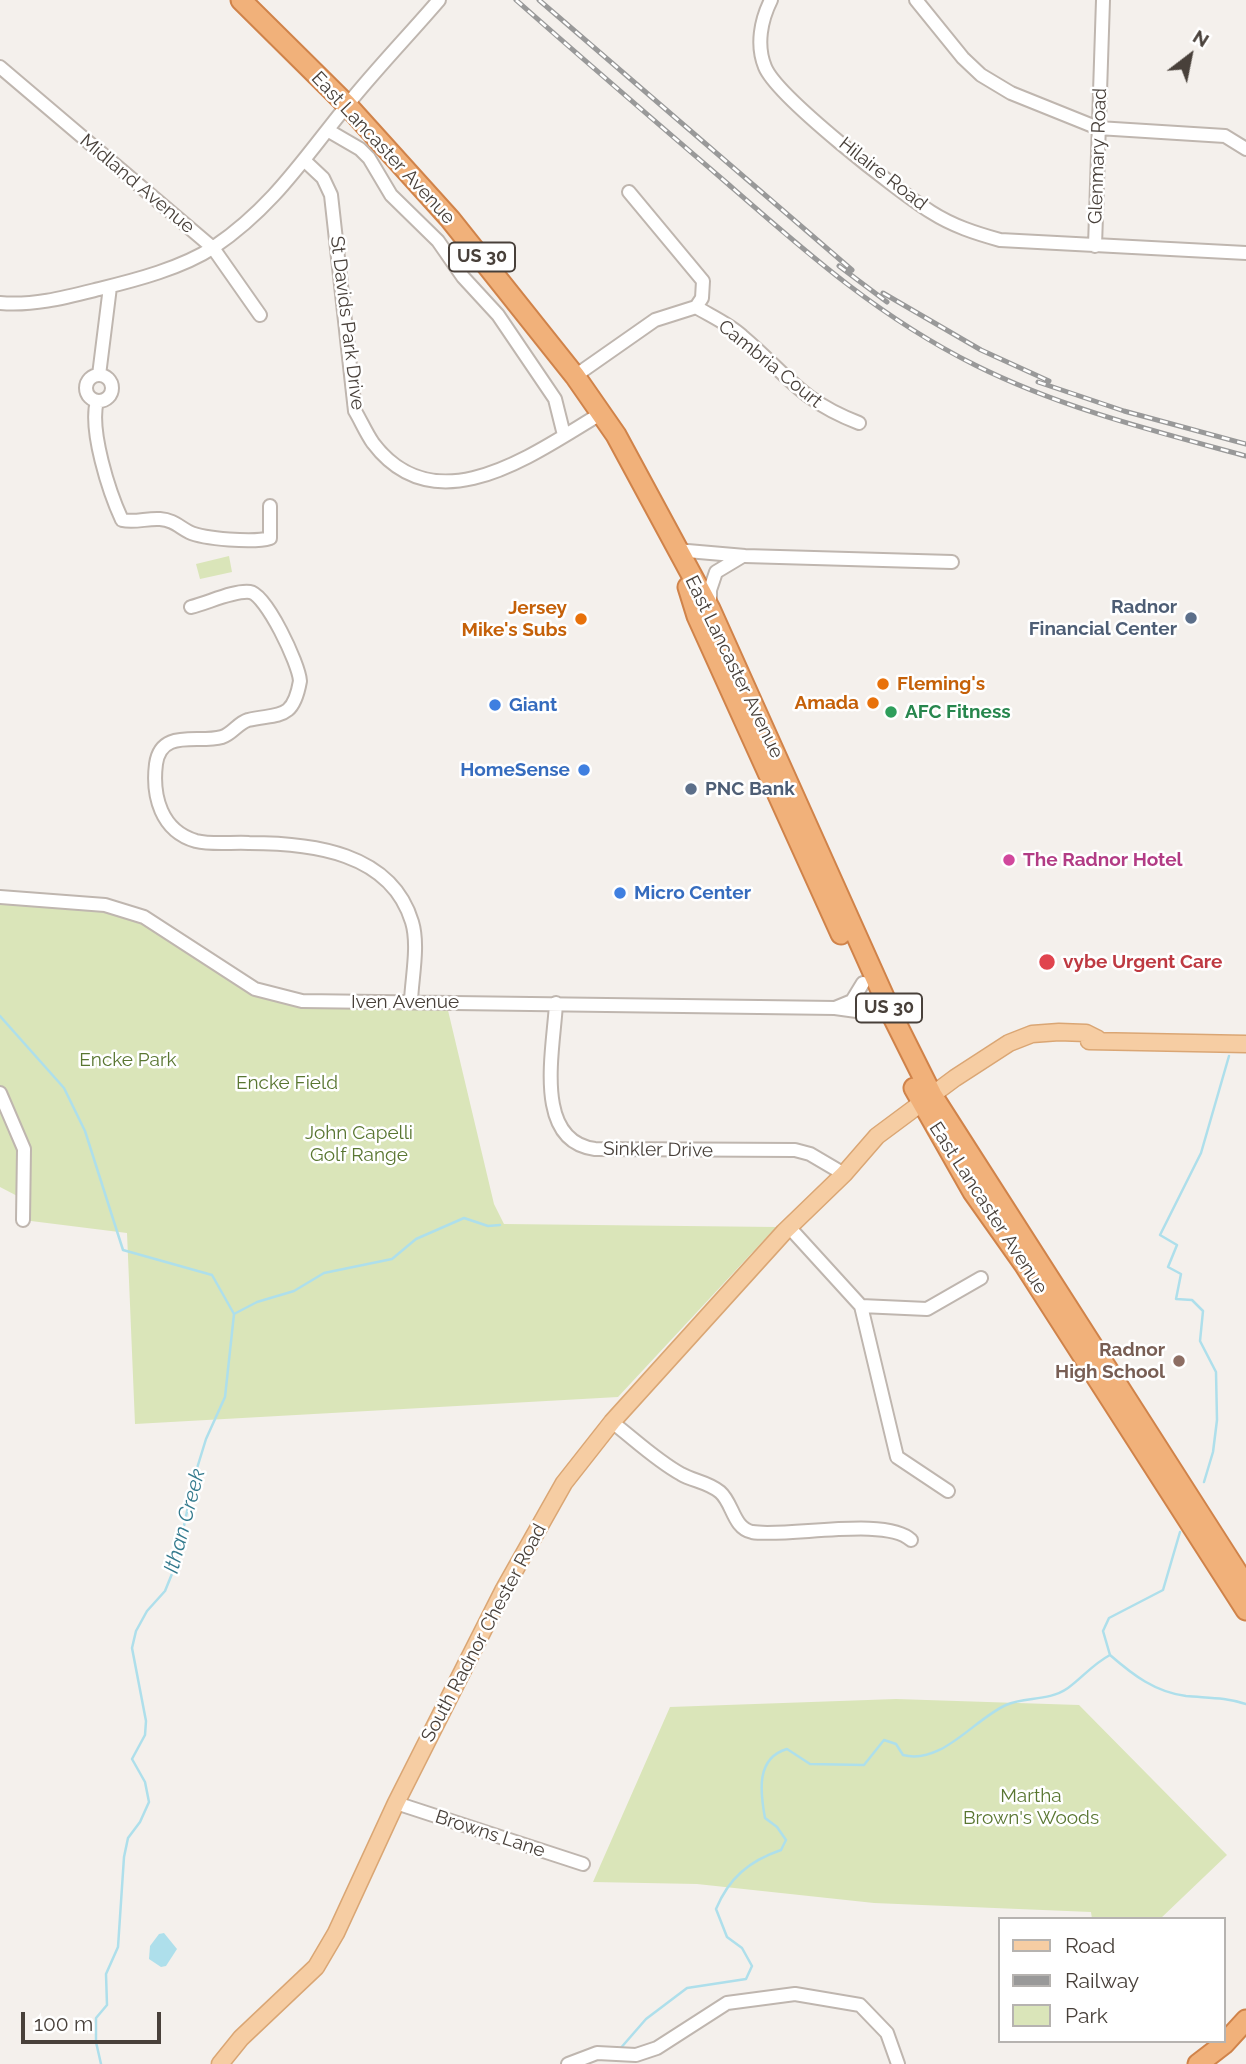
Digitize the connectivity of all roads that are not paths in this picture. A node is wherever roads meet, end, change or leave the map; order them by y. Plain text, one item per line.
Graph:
1 (241, 0) edge
2 (439, 0) edge
3 (771, 0) edge
4 (916, 0) edge
5 (1103, 0) edge
6 (0, 67) edge
7 (347, 105) junction
8 (1098, 128) junction
9 (329, 131) junction
10 (1246, 149) edge
11 (306, 162) junction
12 (629, 192) dead end
13 (1095, 246) junction
14 (213, 248) junction
15 (1246, 253) edge
16 (110, 286) junction
17 (0, 303) edge
18 (696, 307) junction
19 (260, 315) dead end
20 (99, 375) junction
21 (575, 376) junction
22 (97, 401) junction
23 (602, 413) junction
24 (859, 423) dead end
25 (564, 435) junction
26 (270, 506) dead end
27 (676, 550) junction
28 (745, 556) junction
29 (952, 562) dead end
30 (191, 607) dead end
31 (710, 610) junction
32 (0, 897) edge
33 (863, 983) junction
34 (411, 1001) junction
35 (556, 1003) junction
36 (835, 1009) junction
37 (878, 1014) junction
38 (1246, 1044) edge
39 (0, 1093) edge
40 (927, 1099) junction
41 (844, 1174) junction
42 (23, 1220) dead end
43 (789, 1227) junction
44 (981, 1278) dead end
45 (861, 1306) junction
46 (612, 1422) junction
47 (948, 1491) dead end
48 (911, 1540) dead end
49 (1239, 1589) edge
50 (1246, 1610) edge
51 (1246, 1617) edge
52 (396, 1803) junction
53 (583, 1864) dead end
54 (1246, 2020) edge
55 (1225, 2042) edge
56 (1224, 2043) edge
57 (220, 2064) edge
58 (568, 2064) edge
59 (898, 2064) edge
60 (1198, 2064) edge

1 - 7 highway, East Lancaster Avenue / US 30
2 - 7 street
3 - 13 street, Hilaire Road
4 - 8 street
5 - 8 street, Glenmary Road
6 - 14 street, Midland Avenue
7 - 9 street
7 - 21 highway, East Lancaster Avenue / US 30
8 - 10 street
8 - 13 street, Glenmary Road
9 - 11 street
9 - 25 street
11 - 14 street
11 - 25 street, St Davids Park Drive
12 - 18 street
13 - 15 street, Glenmary Road
14 - 16 street
14 - 19 street, Midland Avenue
16 - 17 street
16 - 20 street
18 - 21 street
18 - 24 street, Cambria Court
20 - 22 street
20 - 22 street
21 - 23 highway, East Lancaster Avenue / US 30
22 - 26 street
23 - 25 street, St Davids Park Drive
23 - 27 highway, East Lancaster Avenue / US 30
27 - 28 street
27 - 31 highway, East Lancaster Avenue / US 30
27 - 33 highway, East Lancaster Avenue / US 30
28 - 29 street
28 - 31 street
30 - 34 street
31 - 40 highway, East Lancaster Avenue / US 30
32 - 34 street, Iven Avenue
33 - 36 street
33 - 37 highway, East Lancaster Avenue / US 30
34 - 35 street, Iven Avenue
35 - 36 street, Iven Avenue
35 - 41 street, Sinkler Drive
36 - 37 street, Iven Avenue
37 - 40 highway, East Lancaster Avenue / US 30
38 - 40 main road, South Radnor Chester Road
39 - 42 street
40 - 41 main road, South Radnor Chester Road
40 - 49 highway, East Lancaster Avenue / US 30
41 - 43 main road, South Radnor Chester Road
43 - 45 street
43 - 46 main road, South Radnor Chester Road
44 - 45 street
45 - 47 street
46 - 48 street
46 - 52 main road, South Radnor Chester Road
49 - 50 highway, East Lancaster Avenue / US 30
49 - 51 highway
52 - 53 street, Browns Lane
52 - 57 main road, South Radnor Chester Road
54 - 55 highway
56 - 60 highway
58 - 59 street

